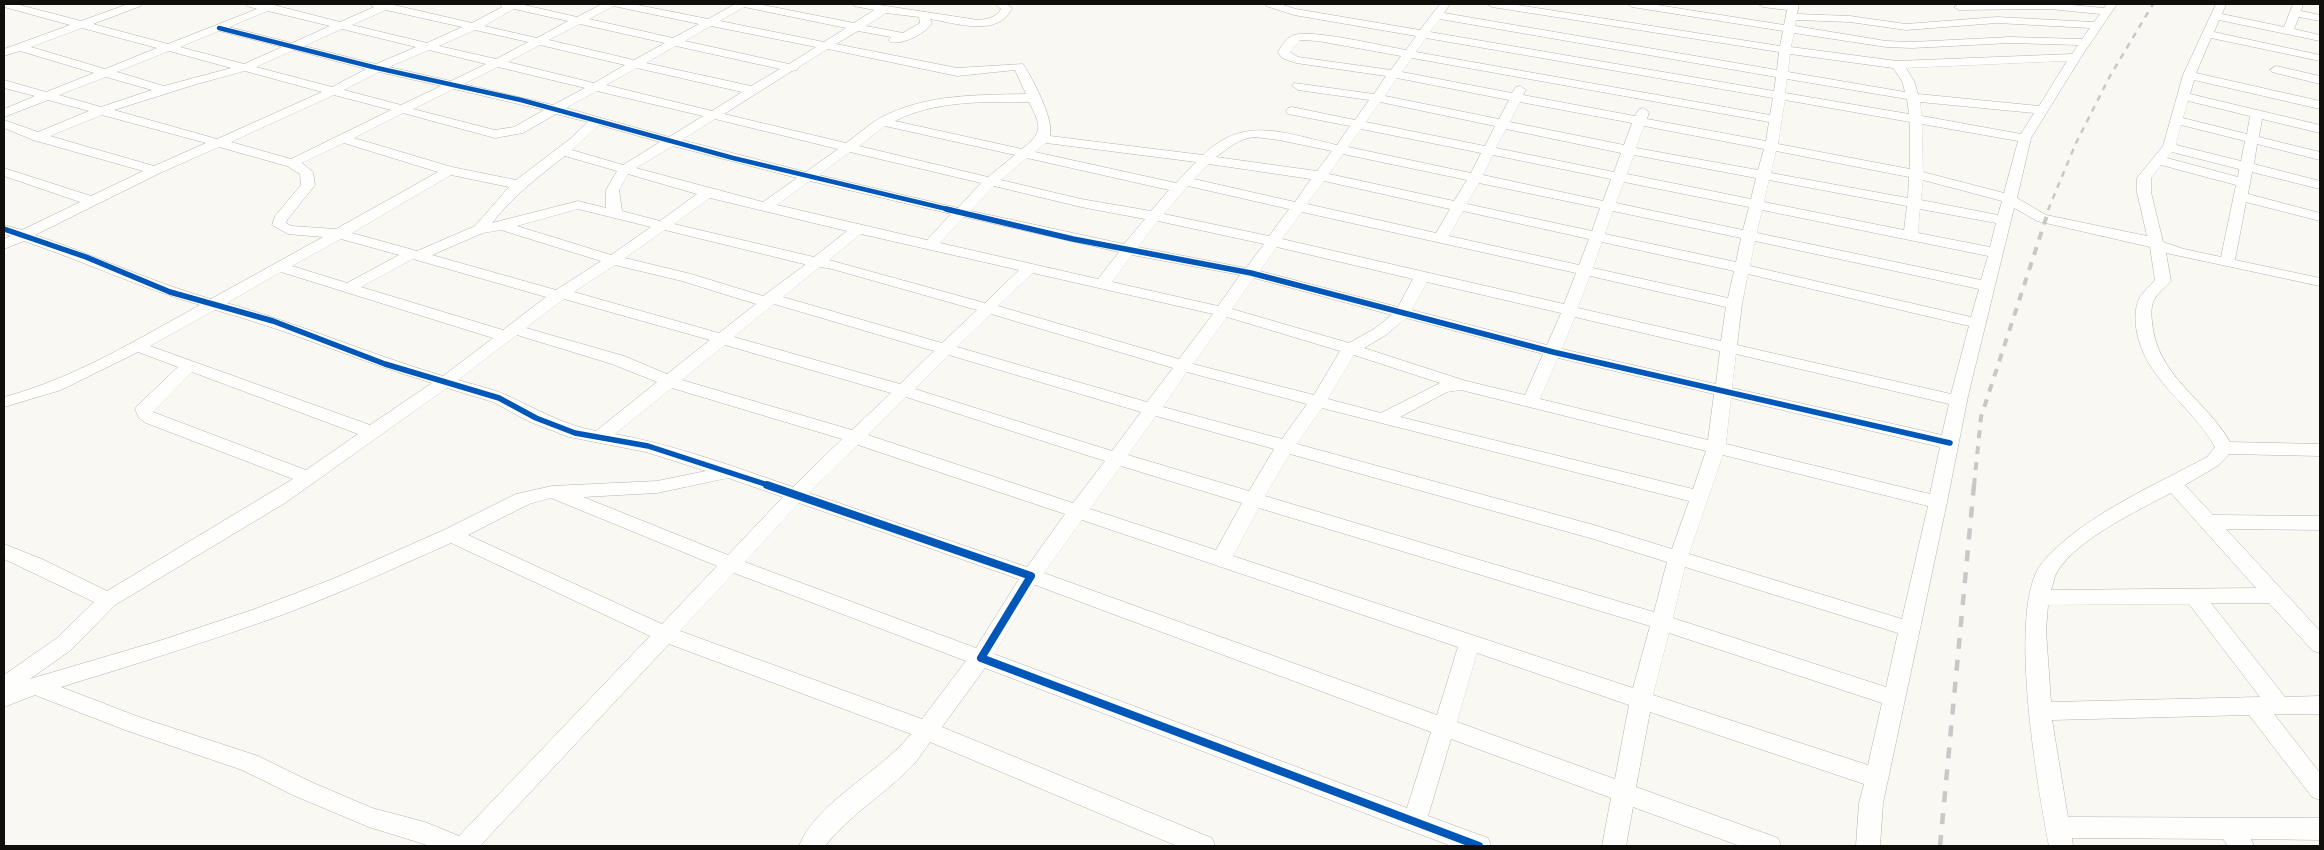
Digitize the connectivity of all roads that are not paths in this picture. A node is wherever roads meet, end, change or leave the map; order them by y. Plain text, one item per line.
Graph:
1 (5, 4) edge
2 (137, 4) edge
3 (251, 4) edge
4 (383, 4) edge
5 (510, 4) edge
6 (610, 4) edge
7 (618, 4) edge
8 (743, 4) edge
9 (858, 4) edge
10 (1000, 4) edge
11 (1270, 4) edge
12 (1445, 4) edge
13 (1492, 4) edge
14 (1632, 4) edge
15 (1763, 4) edge
16 (1957, 5) edge
17 (2049, 5) edge
18 (273, 6) edge
19 (1681, 7) edge
20 (2110, 7) edge
21 (687, 8) dead end
22 (884, 8) junction
23 (2297, 8) edge
24 (1563, 9) edge
25 (2219, 10) edge
26 (1294, 12) junction
27 (1792, 14) edge
28 (673, 15) junction
29 (1436, 15) junction
30 (924, 16) junction
31 (2320, 18) edge
32 (579, 20) junction
33 (710, 22) junction
34 (1970, 22) junction
35 (81, 24) junction
36 (2097, 25) junction
37 (340, 26) junction
38 (473, 27) junction
39 (856, 27) junction
40 (1906, 27) junction
41 (219, 28) junction
42 (2288, 31) junction
43 (1673, 32) junction
44 (1422, 34) junction
45 (1550, 34) junction
46 (2208, 34) junction
47 (903, 36) junction
48 (1318, 38) junction
49 (2320, 38) edge
50 (1981, 41) junction
51 (538, 42) junction
52 (676, 42) junction
53 (2086, 42) junction
54 (1912, 45) junction
55 (294, 46) junction
56 (18, 47) junction
57 (171, 47) junction
58 (424, 47) junction
59 (826, 47) junction
60 (1785, 50) junction
61 (2280, 50) junction
62 (4, 53) edge
63 (1409, 54) junction
64 (1539, 54) junction
65 (1665, 54) junction
66 (874, 56) junction
67 (2074, 57) junction
68 (2320, 58) edge
69 (497, 64) junction
70 (637, 64) junction
71 (1897, 65) junction
72 (244, 68) junction
73 (376, 68) junction
74 (793, 68) junction
75 (2276, 70) junction
76 (104, 74) junction
77 (1394, 74) junction
78 (1657, 74) junction
79 (1782, 74) junction
80 (2189, 75) junction
81 (1527, 76) junction
82 (2320, 80) edge
83 (4, 84) edge
84 (454, 84) junction
85 (598, 86) junction
86 (1298, 86) dead end
87 (164, 90) junction
88 (755, 91) junction
89 (333, 92) junction
90 (2271, 94) junction
91 (48, 96) junction
92 (1780, 96) junction
93 (1912, 96) junction
94 (2183, 96) junction
95 (1032, 98) junction
96 (1377, 98) junction
97 (1648, 98) junction
98 (1516, 99) junction
99 (2320, 105) edge
100 (400, 110) junction
101 (557, 110) junction
102 (2042, 110) junction
103 (100, 111) junction
104 (1292, 111) dead end
105 (4, 113) edge
106 (2257, 114) junction
107 (715, 115) junction
108 (597, 120) junction
109 (1777, 120) junction
110 (1916, 120) junction
111 (2175, 120) junction
112 (1639, 121) junction
113 (883, 122) junction
114 (1358, 123) junction
115 (4, 124) edge
116 (1502, 124) junction
117 (2320, 129) edge
118 (38, 137) junction
119 (342, 138) junction
120 (2025, 138) junction
121 (1042, 139) junction
122 (2251, 139) junction
123 (673, 141) junction
124 (216, 144) junction
125 (1771, 146) junction
126 (849, 147) junction
127 (2169, 147) junction
128 (1340, 149) junction
129 (1489, 150) junction
130 (1628, 150) junction
131 (564, 152) junction
132 (1023, 155) junction
133 (2320, 156) edge
134 (1207, 158) junction
135 (2157, 160) junction
136 (292, 164) junction
137 (2246, 166) junction
138 (155, 170) junction
139 (624, 170) junction
140 (4, 172) edge
141 (449, 172) junction
142 (1916, 174) junction
143 (1764, 175) junction
144 (807, 176) junction
145 (1320, 176) junction
146 (1475, 177) junction
147 (1618, 177) junction
148 (991, 180) junction
149 (2242, 182) junction
150 (1181, 184) junction
151 (519, 185) junction
152 (2320, 185) edge
153 (708, 193) junction
154 (2240, 196) junction
155 (2010, 200) junction
156 (91, 201) junction
157 (1607, 204) junction
158 (1915, 204) junction
159 (1756, 205) junction
160 (767, 206) junction
161 (1458, 206) junction
162 (1297, 207) junction
163 (960, 212) junction
164 (615, 213) junction
165 (1157, 215) junction
166 (2320, 217) edge
167 (2004, 220) junction
168 (502, 226) junction
169 (661, 226) junction
170 (4, 229) edge
171 (480, 229) junction
172 (858, 230) junction
173 (341, 234) junction
174 (1910, 235) junction
175 (23, 236) junction
176 (1595, 236) junction
177 (1749, 236) junction
178 (1440, 239) junction
179 (1273, 241) junction
180 (2156, 243) junction
181 (4, 245) edge
182 (929, 246) junction
183 (1127, 250) junction
184 (1997, 253) junction
185 (416, 255) junction
186 (613, 260) junction
187 (816, 262) junction
188 (2227, 263) junction
189 (280, 267) junction
190 (1029, 268) junction
191 (1741, 268) junction
192 (1583, 270) junction
193 (1251, 273) junction
194 (1422, 275) junction
195 (2320, 282) edge
196 (1102, 284) junction
197 (1988, 286) junction
198 (348, 288) junction
199 (560, 294) junction
200 (768, 300) junction
201 (1734, 304) junction
202 (211, 305) junction
203 (1569, 308) junction
204 (985, 309) junction
205 (1222, 311) junction
206 (1403, 313) junction
207 (1978, 323) junction
208 (508, 332) junction
209 (721, 338) junction
210 (136, 346) junction
211 (1728, 346) junction
212 (946, 349) junction
213 (1350, 350) junction
214 (1553, 352) junction
215 (189, 366) junction
216 (1182, 366) junction
217 (668, 381) junction
218 (445, 382) junction
219 (1461, 385) junction
220 (904, 391) junction
221 (1723, 391) junction
222 (1958, 401) junction
223 (4, 402) edge
224 (1318, 402) junction
225 (1530, 403) junction
226 (1151, 409) junction
227 (1383, 419) junction
228 (371, 432) junction
229 (600, 437) junction
230 (854, 437) junction
231 (1950, 443) junction
232 (1286, 445) junction
233 (2224, 448) junction
234 (1716, 449) junction
235 (2320, 450) edge
236 (1116, 458) junction
237 (729, 472) junction
238 (307, 477) junction
239 (2173, 483) junction
240 (552, 492) junction
241 (796, 495) junction
242 (1700, 497) junction
243 (1254, 499) junction
244 (1938, 502) junction
245 (1078, 512) junction
246 (2210, 522) junction
247 (2316, 527) edge
248 (452, 536) junction
249 (4, 551) edge
250 (1678, 558) junction
251 (1221, 559) junction
252 (730, 564) junction
253 (1031, 576) junction
254 (2275, 595) junction
255 (2194, 596) junction
256 (2038, 598) junction
257 (108, 600) junction
258 (1661, 622) junction
259 (1910, 629) junction
260 (665, 634) junction
261 (1470, 642) junction
262 (2320, 645) edge
263 (982, 658) junction
264 (4, 686) edge
265 (35, 686) junction
266 (4, 698) edge
267 (1894, 698) junction
268 (1641, 699) junction
269 (2320, 705) edge
270 (2255, 706) junction
271 (2280, 706) junction
272 (2040, 711) junction
273 (1444, 728) junction
274 (926, 730) junction
275 (1876, 778) junction
276 (2320, 790) edge
277 (1624, 794) junction
278 (1414, 821) junction
279 (2320, 829) edge
280 (2060, 837) edge
281 (2237, 838) edge
282 (1736, 840) edge
283 (457, 846) edge
284 (465, 846) edge
285 (812, 846) edge
286 (1203, 846) edge
287 (1479, 846) edge
288 (1614, 846) edge
289 (1769, 846) edge
290 (1868, 846) edge

1 - 35 street
2 - 35 street
3 - 18 street
4 - 37 street
4 - 38 street
5 - 32 street
5 - 38 street
6 - 32 street
7 - 28 street
8 - 33 street
8 - 39 street
9 - 22 street
10 - 30 street
11 - 26 street
12 - 29 street
13 - 24 street
14 - 19 street
15 - 27 street
16 - 17 street
16 - 34 street
17 - 20 street
18 - 37 street
18 - 41 street
19 - 27 street
19 - 43 street
20 - 36 street
21 - 28 street
22 - 30 street
22 - 39 street
23 - 31 street
23 - 42 street
24 - 43 street
24 - 45 street
25 - 42 street
25 - 46 street
26 - 44 street
26 - 48 street
27 - 40 street
27 - 54 street
27 - 60 street
28 - 33 street
29 - 44 street
29 - 45 street
30 - 47 street
32 - 51 street
32 - 52 street
33 - 52 street
33 - 59 street
34 - 36 street
34 - 40 street
34 - 50 street
35 - 56 street
35 - 57 street
36 - 53 street
37 - 55 street
37 - 58 street
38 - 51 street
38 - 58 street
39 - 47 street
39 - 59 street
40 - 54 street
41 - 55 street
41 - 57 street
42 - 49 street
43 - 60 street
43 - 65 street
44 - 63 street
44 - 64 street
45 - 64 street
45 - 65 street
46 - 61 street
46 - 80 street
47 - 66 street
48 - 63 street
48 - 77 street
50 - 53 street
50 - 54 street
51 - 69 street
51 - 70 street
52 - 70 street
52 - 74 street
53 - 67 street
55 - 72 street
55 - 73 street
56 - 62 street
56 - 76 street
57 - 72 street
57 - 76 street
58 - 69 street
58 - 73 street
59 - 66 street
59 - 74 street
60 - 71 street
60 - 79 street
61 - 68 street
61 - 75 street
63 - 77 street
63 - 81 street
64 - 78 street
64 - 81 street
65 - 78 street
65 - 79 street
66 - 95 street
67 - 71 street
67 - 102 street
69 - 84 street
69 - 85 street
70 - 85 street
70 - 88 street
71 - 93 street
72 - 87 street
72 - 89 street
73 - 84 street
73 - 89 street
74 - 88 street
75 - 82 street
75 - 90 street
76 - 87 street
76 - 91 street
77 - 96 street
77 - 98 street
78 - 92 street
78 - 97 street
79 - 92 street
79 - 93 street
80 - 90 street
80 - 94 street
81 - 97 street
81 - 98 street
83 - 91 street
84 - 100 street
84 - 101 street
85 - 101 street
85 - 107 street
86 - 96 street
87 - 103 street
88 - 107 street
89 - 100 street
89 - 124 street
90 - 99 street
91 - 103 street
91 - 105 street
92 - 109 street
92 - 110 street
93 - 102 street
93 - 110 street
94 - 106 street
94 - 111 street
95 - 113 street
95 - 121 street
96 - 114 street
96 - 116 street
97 - 109 street
97 - 112 street
98 - 112 street
98 - 116 street
100 - 101 street
100 - 119 street
101 - 108 street
102 - 120 street
103 - 118 street
103 - 124 street
104 - 114 street
106 - 117 street
106 - 122 street
107 - 123 street
107 - 126 street
108 - 123 street
108 - 131 street
109 - 125 street
110 - 120 street
110 - 142 street
111 - 122 street
111 - 127 street
112 - 125 street
112 - 130 street
113 - 126 street
113 - 132 street
114 - 128 street
114 - 129 street
115 - 118 street
116 - 129 street
116 - 130 street
118 - 138 street
119 - 136 street
119 - 141 street
120 - 155 street
121 - 132 street
121 - 134 street
122 - 133 street
122 - 137 street
123 - 139 street
123 - 144 street
124 - 136 street
124 - 138 street
125 - 142 street
125 - 143 street
126 - 144 street
126 - 148 street
127 - 135 street
127 - 137 street
128 - 134 street
128 - 145 street
128 - 146 street
129 - 146 street
129 - 147 street
130 - 143 street
130 - 147 street
131 - 139 street
131 - 151 street
132 - 148 street
132 - 150 street
134 - 145 street
134 - 150 street
135 - 149 street
135 - 180 street
136 - 173 street
137 - 149 street
137 - 152 street
138 - 156 street
139 - 153 street
139 - 164 street
140 - 156 street
141 - 151 street
141 - 173 street
142 - 155 street
142 - 158 street
143 - 158 street
143 - 159 street
144 - 160 street
144 - 163 street
145 - 161 street
145 - 162 street
146 - 157 street
146 - 161 street
147 - 157 street
147 - 159 street
148 - 163 street
148 - 165 street
149 - 154 street
150 - 162 street
150 - 165 street
151 - 171 street
153 - 160 street
153 - 169 street
154 - 166 street
154 - 188 street
155 - 167 street
155 - 180 street
156 - 175 street
157 - 176 street
157 - 177 street
158 - 167 street
158 - 174 street
159 - 174 street
159 - 177 street
160 - 172 street
161 - 176 street
161 - 178 street
162 - 178 street
162 - 179 street
163 - 182 street
163 - 183 street
164 - 168 street
164 - 169 street
165 - 179 street
165 - 183 street
167 - 184 street
168 - 171 street
168 - 186 street
169 - 186 street
169 - 187 street
170 - 175 street
171 - 185 street
172 - 182 street
172 - 187 street
173 - 185 street
173 - 189 street
174 - 184 street
175 - 181 street
175 - 202 street
176 - 191 street
176 - 192 street
177 - 191 street
177 - 197 street
178 - 192 street
179 - 193 street
179 - 194 street
180 - 188 street
180 - 233 street
182 - 190 street
183 - 193 street
183 - 196 street
184 - 197 street
185 - 198 street
185 - 199 street
186 - 199 street
186 - 200 street
187 - 200 street
187 - 204 street
188 - 195 street
189 - 198 street
189 - 202 street
190 - 196 street
190 - 204 street
191 - 201 street
191 - 207 street
192 - 201 street
192 - 203 street
193 - 205 street
193 - 206 street
194 - 203 street
194 - 206 street
196 - 205 street
197 - 207 street
198 - 208 street
199 - 208 street
199 - 209 street
200 - 209 street
200 - 212 street
201 - 211 street
202 - 210 street
202 - 218 street
203 - 211 street
203 - 214 street
204 - 212 street
204 - 216 street
205 - 213 street
205 - 216 street
206 - 213 street
206 - 214 street
207 - 222 street
208 - 217 street
208 - 218 street
209 - 217 street
209 - 220 street
210 - 215 street
210 - 223 street
211 - 221 street
211 - 222 street
212 - 220 street
212 - 226 street
213 - 219 street
213 - 224 street
214 - 221 street
214 - 225 street
215 - 228 street
215 - 238 street
216 - 224 street
216 - 226 street
217 - 229 street
217 - 230 street
218 - 228 street
218 - 229 street
219 - 225 street
219 - 227 street
220 - 230 street
220 - 236 street
221 - 231 street
221 - 234 street
222 - 231 street
224 - 227 street
224 - 232 street
225 - 234 street
226 - 232 street
226 - 236 street
227 - 242 street
228 - 238 street
229 - 237 street
230 - 241 street
230 - 245 street
231 - 244 street
232 - 243 street
232 - 250 street
233 - 235 street
233 - 239 street
234 - 242 street
234 - 244 street
236 - 243 street
236 - 245 street
237 - 240 street
237 - 241 street
238 - 257 street
239 - 246 street
239 - 256 street
240 - 248 street
240 - 252 street
241 - 252 street
241 - 253 street
242 - 250 street
243 - 251 street
243 - 258 street
244 - 259 street
245 - 251 street
245 - 253 street
246 - 247 street
246 - 254 street
248 - 260 street
248 - 265 street
249 - 257 street
250 - 258 street
250 - 259 street
251 - 261 street
252 - 260 street
252 - 263 street
253 - 263 street
253 - 273 street
254 - 255 street
254 - 262 street
255 - 256 street
255 - 271 street
256 - 272 street
257 - 264 street
258 - 267 street
258 - 268 street
259 - 267 street
260 - 274 street
260 - 284 street
261 - 268 street
261 - 273 street
263 - 274 street
263 - 278 street
265 - 266 street
265 - 283 street
267 - 275 street
268 - 275 street
268 - 277 street
269 - 271 street
270 - 271 street
270 - 272 street
270 - 276 street
272 - 280 street
273 - 277 street
273 - 278 street
274 - 285 street
274 - 286 street
275 - 290 street
277 - 282 street
277 - 288 street
278 - 287 street
279 - 281 street
280 - 281 street
282 - 289 street

